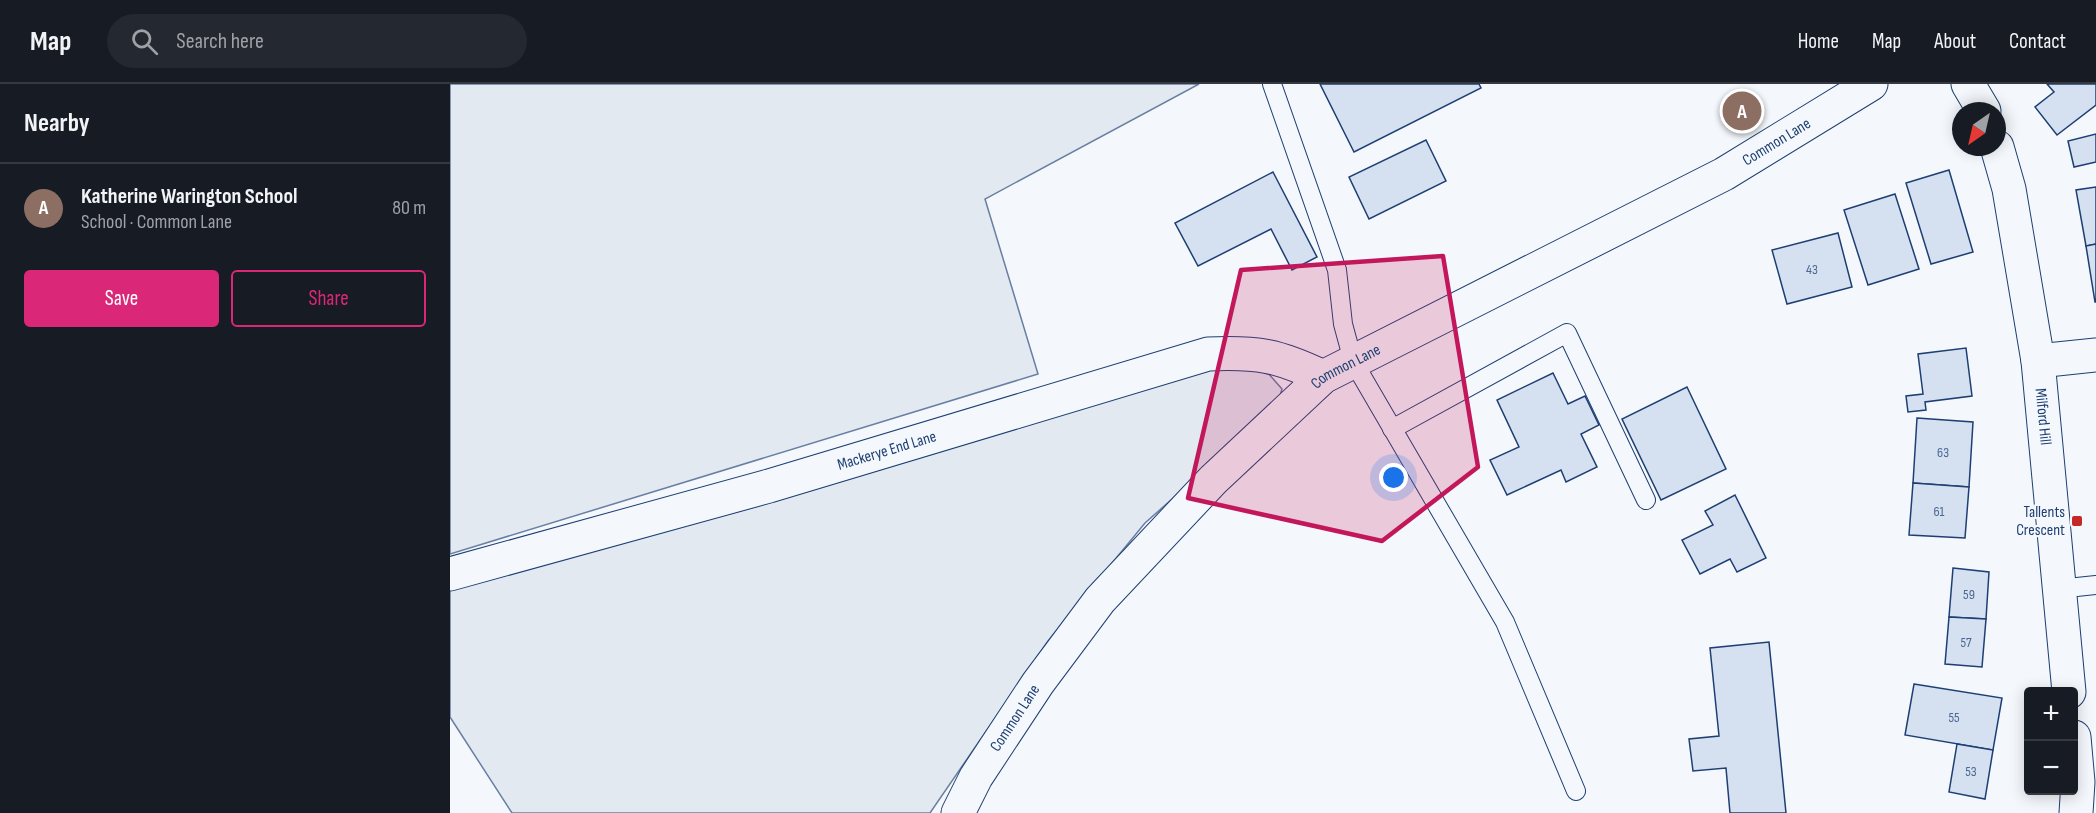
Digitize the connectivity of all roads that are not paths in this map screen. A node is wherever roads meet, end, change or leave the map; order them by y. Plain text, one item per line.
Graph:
1 (1272, 84) edge
2 (1871, 84) edge
3 (1968, 84) edge
4 (1979, 102) edge
5 (2000, 156) edge
6 (2096, 355) edge
7 (1353, 361) junction
8 (2038, 361) junction
9 (1323, 377) junction
10 (1392, 429) junction
11 (1646, 500) dead end
12 (450, 574) edge
13 (2096, 585) edge
14 (2058, 589) junction
15 (2068, 687) edge
16 (2073, 741) edge
17 (1576, 791) dead end
18 (958, 813) edge
19 (2076, 813) edge

1 - 7 lane
2 - 7 street, Common Lane
3 - 4 street
5 - 8 street, Milford Hill
6 - 8 street
7 - 9 street, Common Lane
7 - 10 lane
8 - 14 street, Milford Hill
9 - 12 street, Mackerye End Lane
9 - 18 street, Common Lane
10 - 11 lane
10 - 17 lane
13 - 14 lane
14 - 15 street, Milford Hill
16 - 19 street

